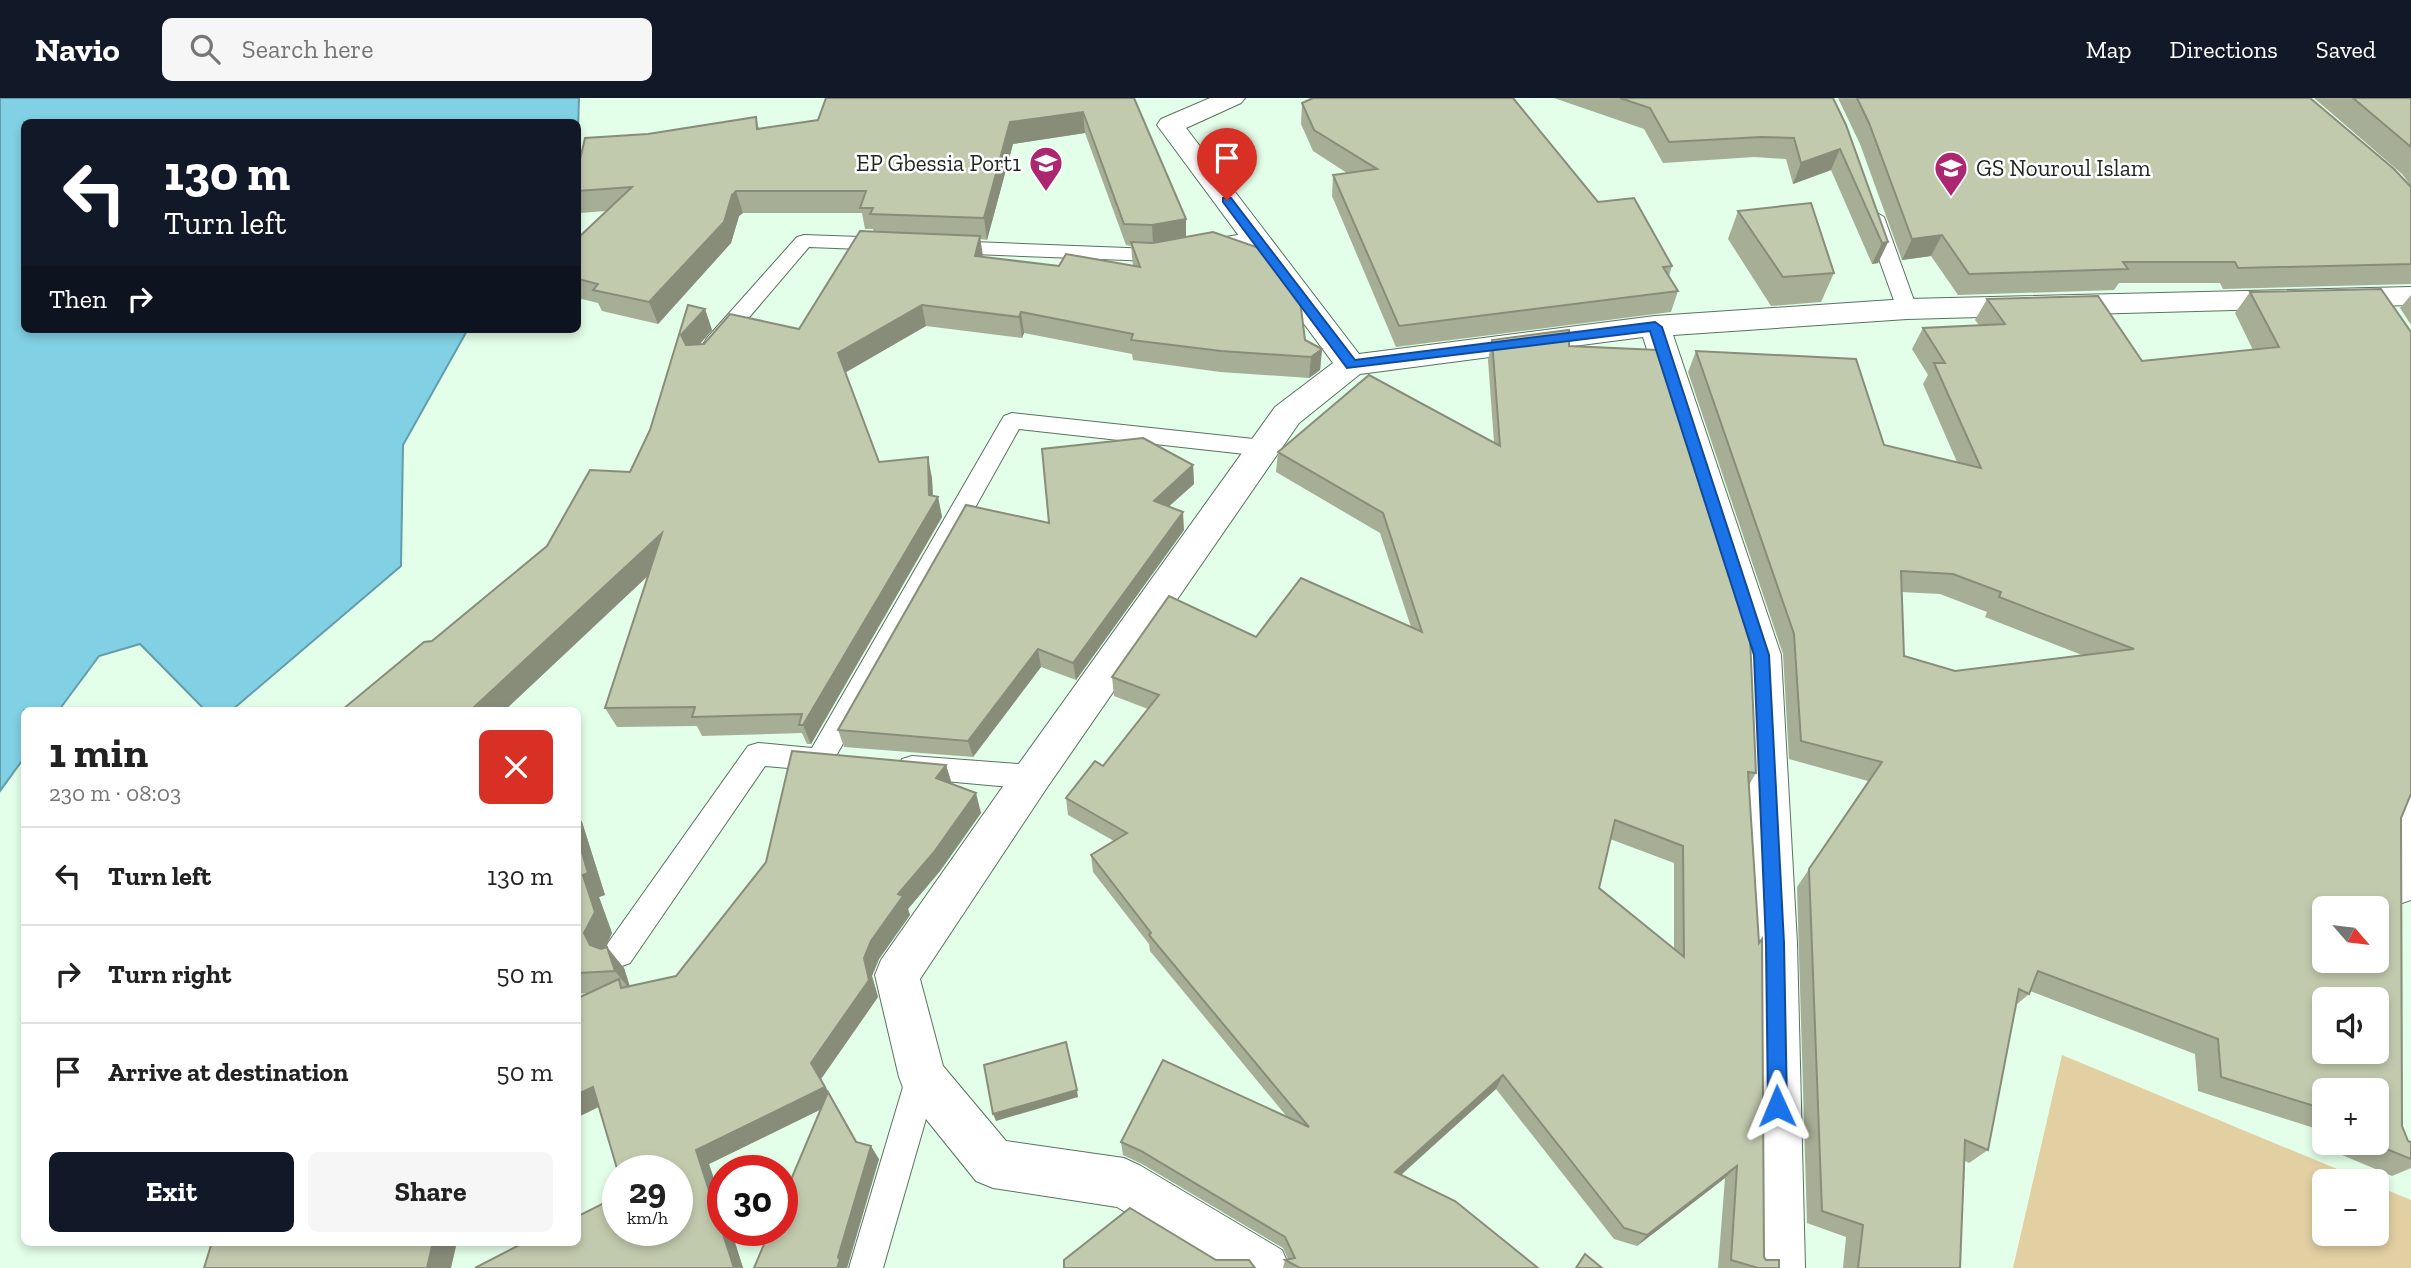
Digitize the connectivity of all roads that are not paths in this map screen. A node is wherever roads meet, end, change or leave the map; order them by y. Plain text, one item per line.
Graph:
1 (1232, 98) edge
2 (1867, 196) edge
3 (1255, 238) junction
4 (901, 245) edge
5 (929, 246) edge
6 (2373, 296) junction
7 (2411, 296) edge
8 (1907, 309) junction
9 (1655, 327) junction
10 (2396, 330) edge
11 (702, 358) edge
12 (1352, 365) junction
13 (1264, 448) junction
14 (887, 765) edge
15 (1032, 777) junction
16 (2411, 809) edge
17 (2399, 918) edge
18 (619, 953) dead end
19 (922, 1077) junction
20 (866, 1268) edge
21 (1264, 1268) edge
22 (1779, 1268) edge

1 - 3 street
2 - 8 lane
3 - 5 lane
3 - 12 street
4 - 11 lane
6 - 7 street
6 - 8 street
6 - 10 street
8 - 9 street
9 - 12 street
9 - 22 street
12 - 13 street
13 - 15 street
13 - 18 lane
14 - 15 lane
15 - 19 street
16 - 17 street
19 - 20 lane
19 - 21 street

